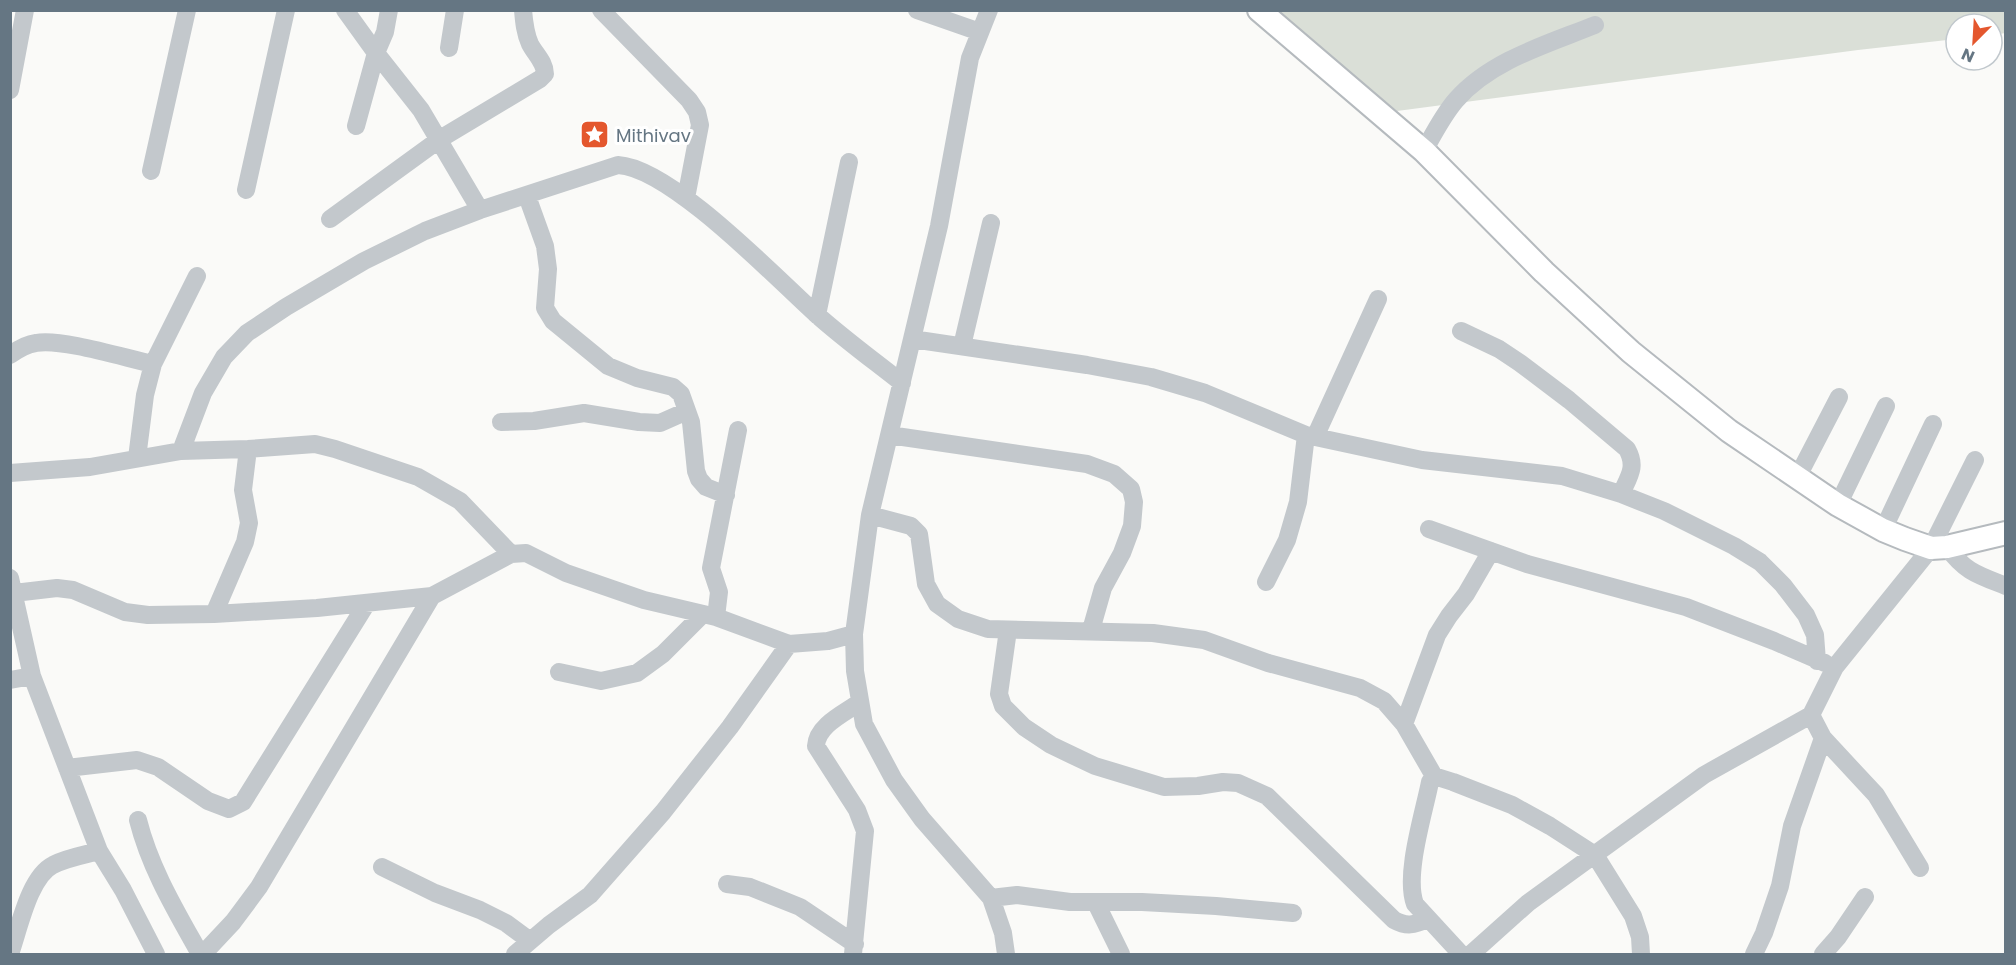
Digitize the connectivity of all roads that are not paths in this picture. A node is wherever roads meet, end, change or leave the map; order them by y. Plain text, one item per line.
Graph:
1 (25, 10) edge
2 (187, 10) edge
3 (286, 10) edge
4 (345, 10) edge
5 (389, 10) edge
6 (455, 10) edge
7 (523, 10) edge
8 (601, 10) edge
9 (917, 10) edge
10 (989, 10) edge
11 (1259, 10) edge
12 (1595, 25) dead end
13 (980, 32) junction
14 (449, 48) dead end
15 (376, 53) junction
16 (10, 90) edge
17 (356, 126) dead end
18 (440, 139) junction
19 (1424, 151) junction
20 (849, 162) dead end
21 (151, 171) dead end
22 (246, 190) dead end
23 (527, 196) junction
24 (686, 198) junction
25 (480, 210) junction
26 (330, 219) dead end
27 (991, 223) dead end
28 (197, 276) dead end
29 (1378, 298) dead end
30 (817, 315) junction
31 (1461, 331) dead end
32 (912, 339) junction
33 (962, 346) junction
34 (10, 356) edge
35 (153, 364) junction
36 (902, 383) junction
37 (1839, 397) dead end
38 (1886, 406) dead end
39 (687, 411) junction
40 (501, 422) dead end
41 (1933, 424) dead end
42 (738, 430) dead end
43 (889, 435) junction
44 (1310, 436) junction
45 (248, 449) junction
46 (181, 451) junction
47 (136, 458) junction
48 (1975, 460) dead end
49 (10, 473) edge
50 (1797, 478) junction
51 (1621, 494) junction
52 (726, 495) junction
53 (1838, 506) junction
54 (870, 515) junction
55 (1429, 529) dead end
56 (1883, 530) junction
57 (2006, 533) edge
58 (1939, 547) junction
59 (1491, 551) junction
60 (511, 554) junction
61 (1266, 582) dead end
62 (12, 585) edge
63 (2006, 586) edge
64 (432, 596) junction
65 (367, 603) junction
66 (214, 614) junction
67 (709, 615) junction
68 (1008, 630) junction
69 (1090, 630) junction
70 (854, 634) junction
71 (789, 644) junction
72 (1817, 661) junction
73 (1835, 667) junction
74 (559, 672) dead end
75 (32, 676) junction
76 (10, 680) edge
77 (860, 702) junction
78 (1811, 715) junction
79 (1404, 724) junction
80 (1823, 738) junction
81 (67, 768) junction
82 (1434, 776) junction
83 (138, 820) dead end
84 (99, 851) junction
85 (1595, 855) junction
86 (382, 867) dead end
87 (1920, 868) dead end
88 (727, 884) dead end
89 (1865, 897) dead end
90 (991, 898) junction
91 (1096, 903) junction
92 (1293, 913) dead end
93 (1427, 919) junction
94 (529, 940) junction
95 (854, 949) edge
96 (10, 954) edge
97 (156, 954) edge
98 (201, 954) edge
99 (515, 954) edge
100 (1006, 954) edge
101 (1121, 954) edge
102 (1461, 954) edge
103 (1471, 954) edge
104 (1641, 954) edge
105 (1754, 954) edge
106 (1823, 954) edge

1 - 16 street
2 - 21 street
3 - 22 street
4 - 15 street
5 - 15 street
6 - 14 street
7 - 18 street
8 - 24 street
9 - 13 street
10 - 13 street
11 - 19 main road
12 - 19 street
13 - 32 street
15 - 17 street
15 - 18 street
18 - 25 street
18 - 26 street
19 - 50 main road
20 - 30 street
23 - 24 street
23 - 25 street
23 - 39 street
24 - 30 street
25 - 46 street
27 - 33 street
28 - 35 street
29 - 44 street
30 - 36 street
31 - 51 street
32 - 33 street
32 - 36 street
33 - 44 street
34 - 35 street
35 - 47 street
36 - 43 street
37 - 50 street
38 - 53 street
39 - 40 street
39 - 52 street
41 - 56 street
42 - 52 street
43 - 54 street
43 - 69 street
44 - 51 street
44 - 61 street
45 - 46 street
45 - 60 street
45 - 66 street
46 - 47 street
47 - 49 street
48 - 58 street
50 - 53 main road
51 - 72 street
52 - 67 street
53 - 56 main road
54 - 68 street
54 - 70 street
55 - 59 street
56 - 58 main road
57 - 58 main road
58 - 63 street
58 - 73 street
59 - 72 street
59 - 79 street
60 - 64 street
60 - 67 street
62 - 66 street
62 - 75 street
64 - 65 street
64 - 98 street
65 - 66 street
65 - 81 street
67 - 71 street
67 - 74 street
68 - 69 street
68 - 93 street
69 - 79 street
70 - 71 street
70 - 77 street
71 - 94 street
72 - 73 street
73 - 78 street
75 - 76 street
75 - 81 street
77 - 90 street
77 - 95 street
78 - 80 street
78 - 85 street
79 - 82 street
80 - 87 street
80 - 105 street
81 - 84 street
82 - 85 street
82 - 93 street
83 - 98 street
84 - 96 street
84 - 97 street
85 - 103 street
85 - 104 street
86 - 94 street
88 - 95 street
89 - 106 street
90 - 91 street
90 - 100 street
91 - 92 street
91 - 101 street
93 - 102 street
94 - 99 street

